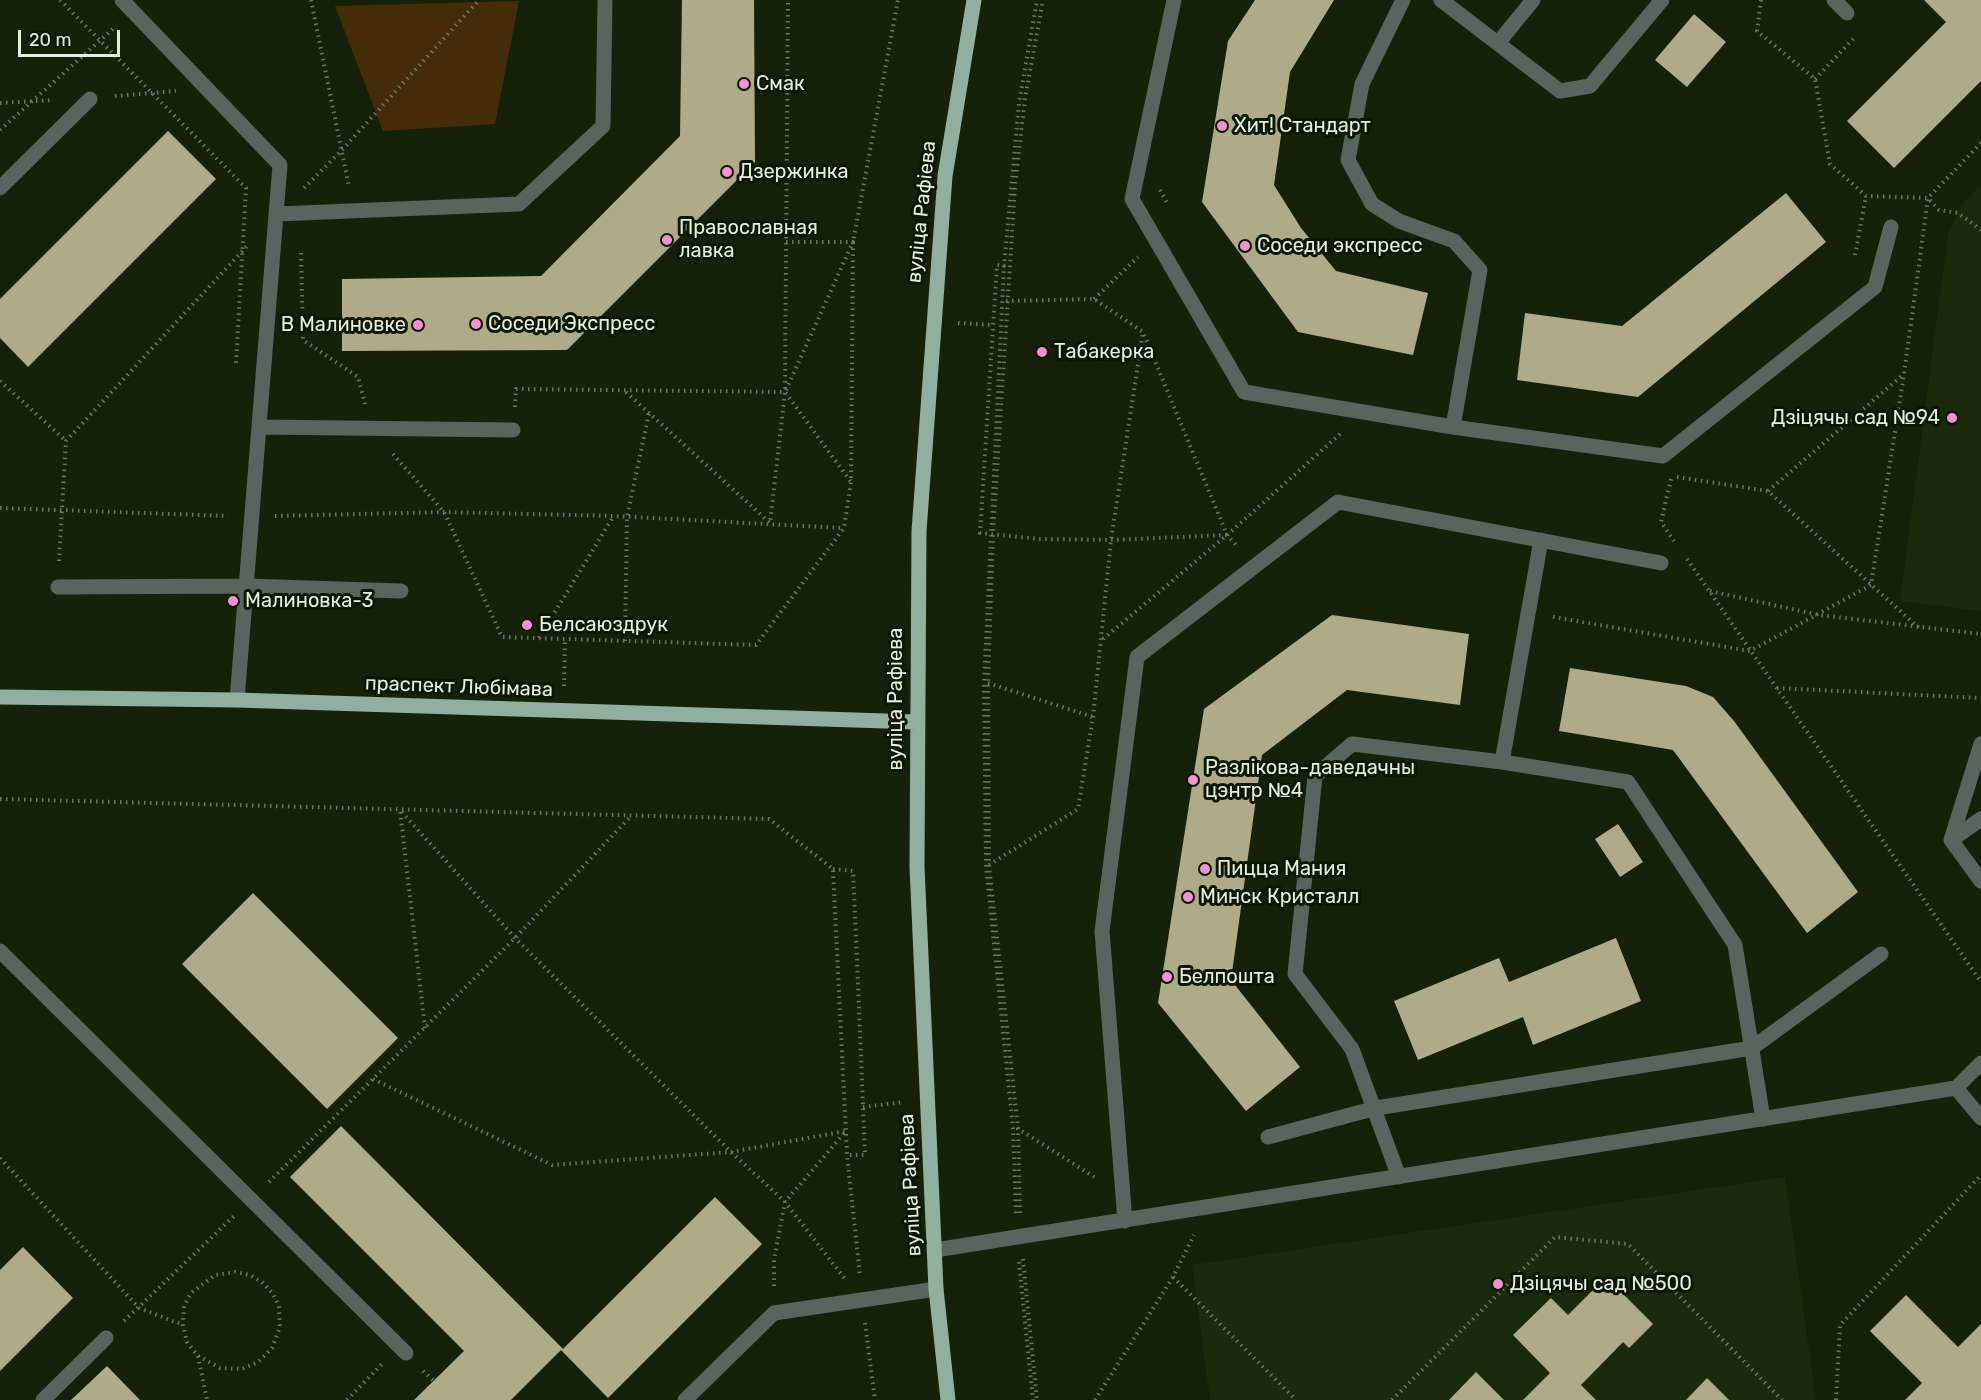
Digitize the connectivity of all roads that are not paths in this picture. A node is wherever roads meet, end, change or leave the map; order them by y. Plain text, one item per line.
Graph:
1 (605, 0) edge
2 (974, 0) edge
3 (1174, 0) edge
4 (1403, 0) edge
5 (1441, 0) edge
6 (1533, 0) edge
7 (1662, 0) edge
8 (1834, 0) edge
9 (128, 5) edge
10 (1847, 13) dead end
11 (1498, 43) junction
12 (90, 99) dead end
13 (0, 188) edge
14 (277, 214) junction
15 (1892, 227) dead end
16 (260, 427) junction
17 (1453, 427) junction
18 (513, 430) road end
19 (1541, 540) junction
20 (1661, 563) dead end
21 (248, 586) junction
22 (58, 587) road end
23 (401, 591) dead end
24 (0, 697) edge
25 (237, 700) junction
26 (916, 722) junction
27 (1981, 744) edge
28 (1502, 762) junction
29 (1981, 819) edge
30 (1951, 840) junction
31 (1981, 881) edge
32 (0, 951) edge
33 (1881, 954) dead end
34 (1752, 1048) junction
35 (1981, 1063) edge
36 (1956, 1088) junction
37 (1376, 1108) junction
38 (1981, 1118) edge
39 (1763, 1119) junction
40 (1268, 1137) dead end
41 (1399, 1177) junction
42 (1125, 1221) junction
43 (935, 1250) junction
44 (936, 1289) junction
45 (106, 1338) road end
46 (402, 1350) road end
47 (43, 1400) edge
48 (685, 1400) edge
49 (948, 1400) edge

1 - 14 lane
2 - 26 main road, вуліца Рафіева
3 - 17 lane
4 - 17 lane
5 - 11 lane
6 - 11 lane
7 - 11 lane
8 - 10 lane
9 - 14 lane
12 - 13 lane
14 - 16 lane
15 - 17 lane
16 - 18 lane
16 - 21 lane
19 - 20 lane
19 - 28 lane
19 - 42 lane
21 - 22 lane
21 - 23 lane
21 - 25 lane
24 - 25 main road, праспект Любімава
25 - 26 main road, праспект Любімава
26 - 43 main road, вуліца Рафіева
27 - 30 lane
28 - 34 lane
28 - 37 lane
29 - 30 lane
30 - 31 lane
32 - 46 lane
33 - 34 lane
34 - 37 lane
34 - 39 lane
35 - 36 lane
36 - 38 lane
36 - 39 lane
37 - 40 lane
37 - 41 lane
39 - 41 lane
41 - 42 lane
42 - 43 lane
43 - 44 main road, вуліца Рафіева
44 - 48 lane
44 - 49 main road, вуліца Рафіева
45 - 47 lane

